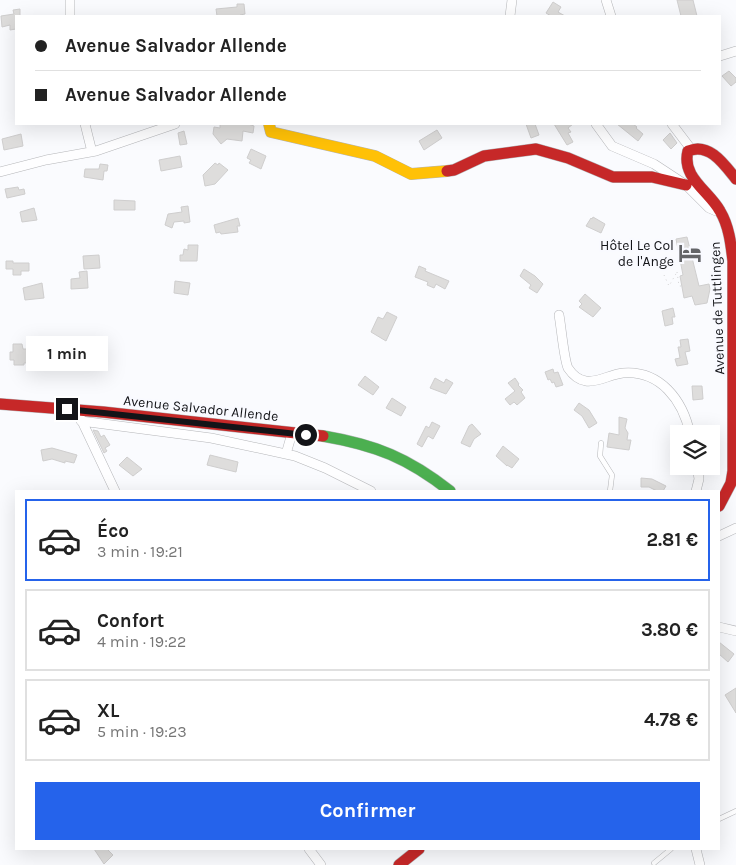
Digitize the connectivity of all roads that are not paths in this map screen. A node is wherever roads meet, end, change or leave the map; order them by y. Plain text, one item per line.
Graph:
1 (70, 0) edge
2 (512, 0) edge
3 (606, 0) edge
4 (70, 15) edge
5 (510, 15) edge
6 (611, 15) edge
7 (736, 52) edge
8 (721, 56) edge
9 (86, 125) edge
10 (172, 125) edge
11 (269, 125) edge
12 (597, 125) edge
13 (673, 125) edge
14 (691, 149) junction
15 (92, 152) junction
16 (0, 172) edge
17 (736, 179) edge
18 (686, 185) junction
19 (720, 210) junction
20 (559, 314) dead end
21 (0, 397) edge
22 (0, 404) edge
23 (55, 408) junction
24 (80, 416) junction
25 (687, 425) edge
26 (292, 433) junction
27 (601, 443) dead end
28 (286, 454) junction
29 (699, 475) edge
30 (115, 490) edge
31 (369, 490) edge
32 (449, 490) edge
33 (610, 490) edge
34 (696, 490) edge
35 (720, 504) edge
36 (736, 528) edge
37 (720, 536) edge
38 (720, 626) edge
39 (736, 631) edge
40 (736, 810) edge
41 (720, 818) edge
42 (310, 850) edge
43 (418, 850) edge
44 (670, 850) edge
45 (696, 850) edge
46 (654, 862) dead end
47 (321, 865) edge
48 (399, 865) edge
49 (700, 865) edge

1 - 4 street
2 - 5 street
3 - 6 street
7 - 8 street
9 - 15 street
10 - 15 street
11 - 18 main road
12 - 18 street
13 - 14 street
14 - 17 main road
14 - 19 main road, Avenue de Tuttlingen
15 - 16 street
18 - 19 street
19 - 35 main road, Avenue de Tuttlingen
20 - 25 street
21 - 23 main road, Avenue Salvador Allende
22 - 23 main road, Avenue Salvador Allende
23 - 24 main road, Avenue Salvador Allende
24 - 26 main road, Avenue Salvador Allende
24 - 28 street
24 - 30 street
26 - 28 street
26 - 32 main road, Avenue Salvador Allende
27 - 33 lane
28 - 31 street
29 - 34 street
36 - 37 street
38 - 39 street
40 - 41 lane
42 - 47 street
43 - 48 main road
44 - 46 lane
45 - 49 street

